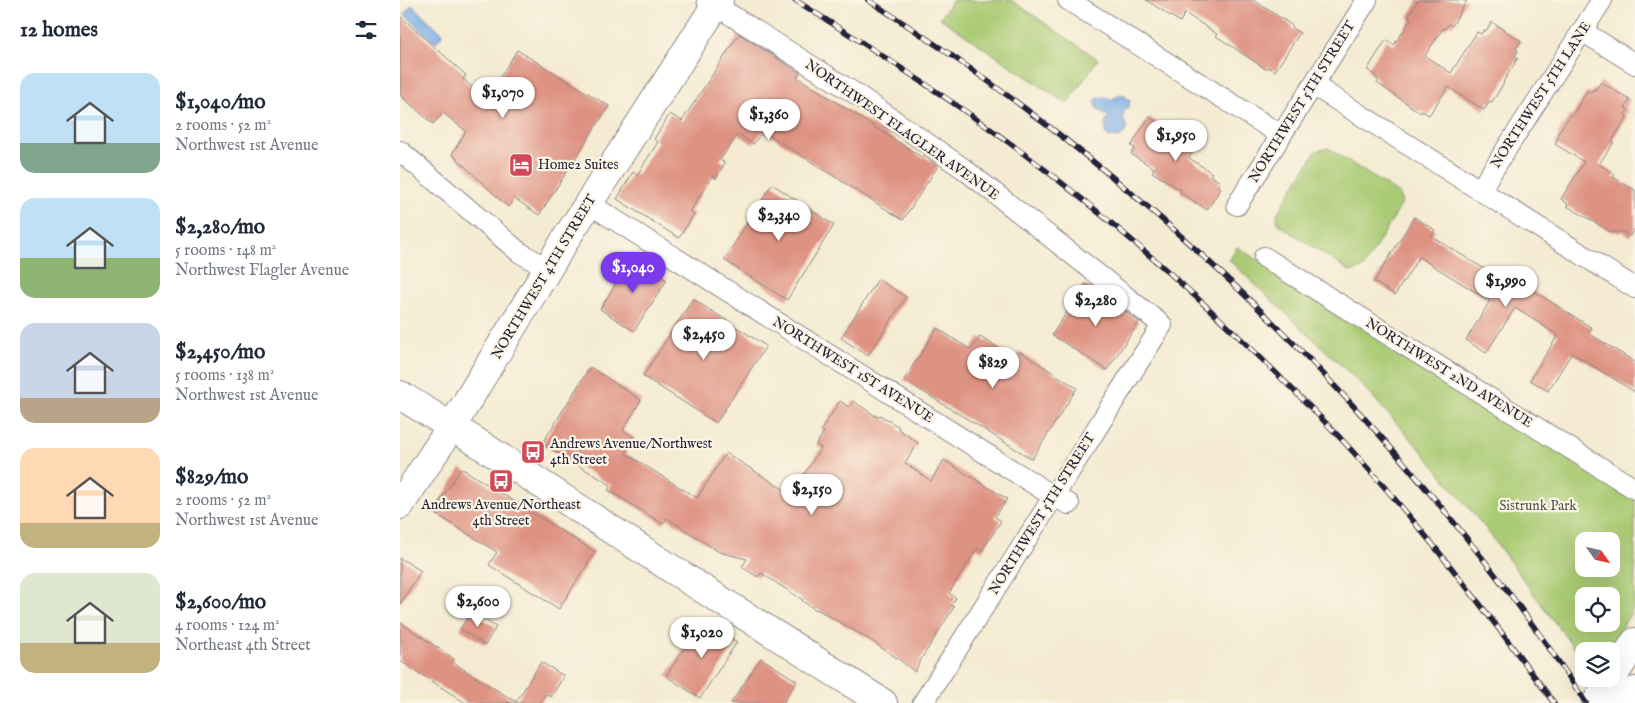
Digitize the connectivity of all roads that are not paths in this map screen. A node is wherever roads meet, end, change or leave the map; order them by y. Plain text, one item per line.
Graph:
1 (1367, 0) edge
2 (1602, 0) edge
3 (714, 2) edge
4 (1079, 3) edge
5 (1582, 31) junction
6 (1635, 64) edge
7 (1313, 85) junction
8 (1281, 135) junction
9 (400, 151) edge
10 (1480, 190) junction
11 (588, 203) junction
12 (1237, 204) dead end
13 (1264, 257) dead end
14 (548, 269) junction
15 (1635, 288) edge
16 (1162, 325) joint
17 (400, 395) edge
18 (451, 427) junction
19 (1635, 489) edge
20 (1061, 500) junction
21 (400, 505) edge
22 (1635, 642) edge
23 (1635, 691) edge
24 (883, 703) edge
25 (923, 703) edge
26 (1596, 703) edge
27 (1627, 703) edge

1 - 7 street, NORTHWEST 5TH STREET
2 - 5 street, NORTHWEST 5TH LANE
3 - 11 street, NORTHWEST 4TH STREET
3 - 16 street, NORTHWEST FLAGLER AVENUE
4 - 8 street
5 - 6 street
5 - 10 street, NORTHWEST 5TH LANE
7 - 8 street, NORTHWEST 5TH STREET
7 - 10 street
8 - 12 street, NORTHWEST 5TH STREET
9 - 14 street
10 - 15 street
11 - 14 street, NORTHWEST 4TH STREET
11 - 20 street, NORTHWEST 1ST AVENUE
13 - 19 street, NORTHWEST 2ND AVENUE
14 - 18 street, NORTHWEST 4TH STREET
16 - 20 street, NORTHWEST 5TH STREET
17 - 18 street
18 - 21 street, NORTHWEST 4TH STREET
18 - 24 street
20 - 25 street, NORTHWEST 5TH STREET
22 - 26 street
23 - 27 street

